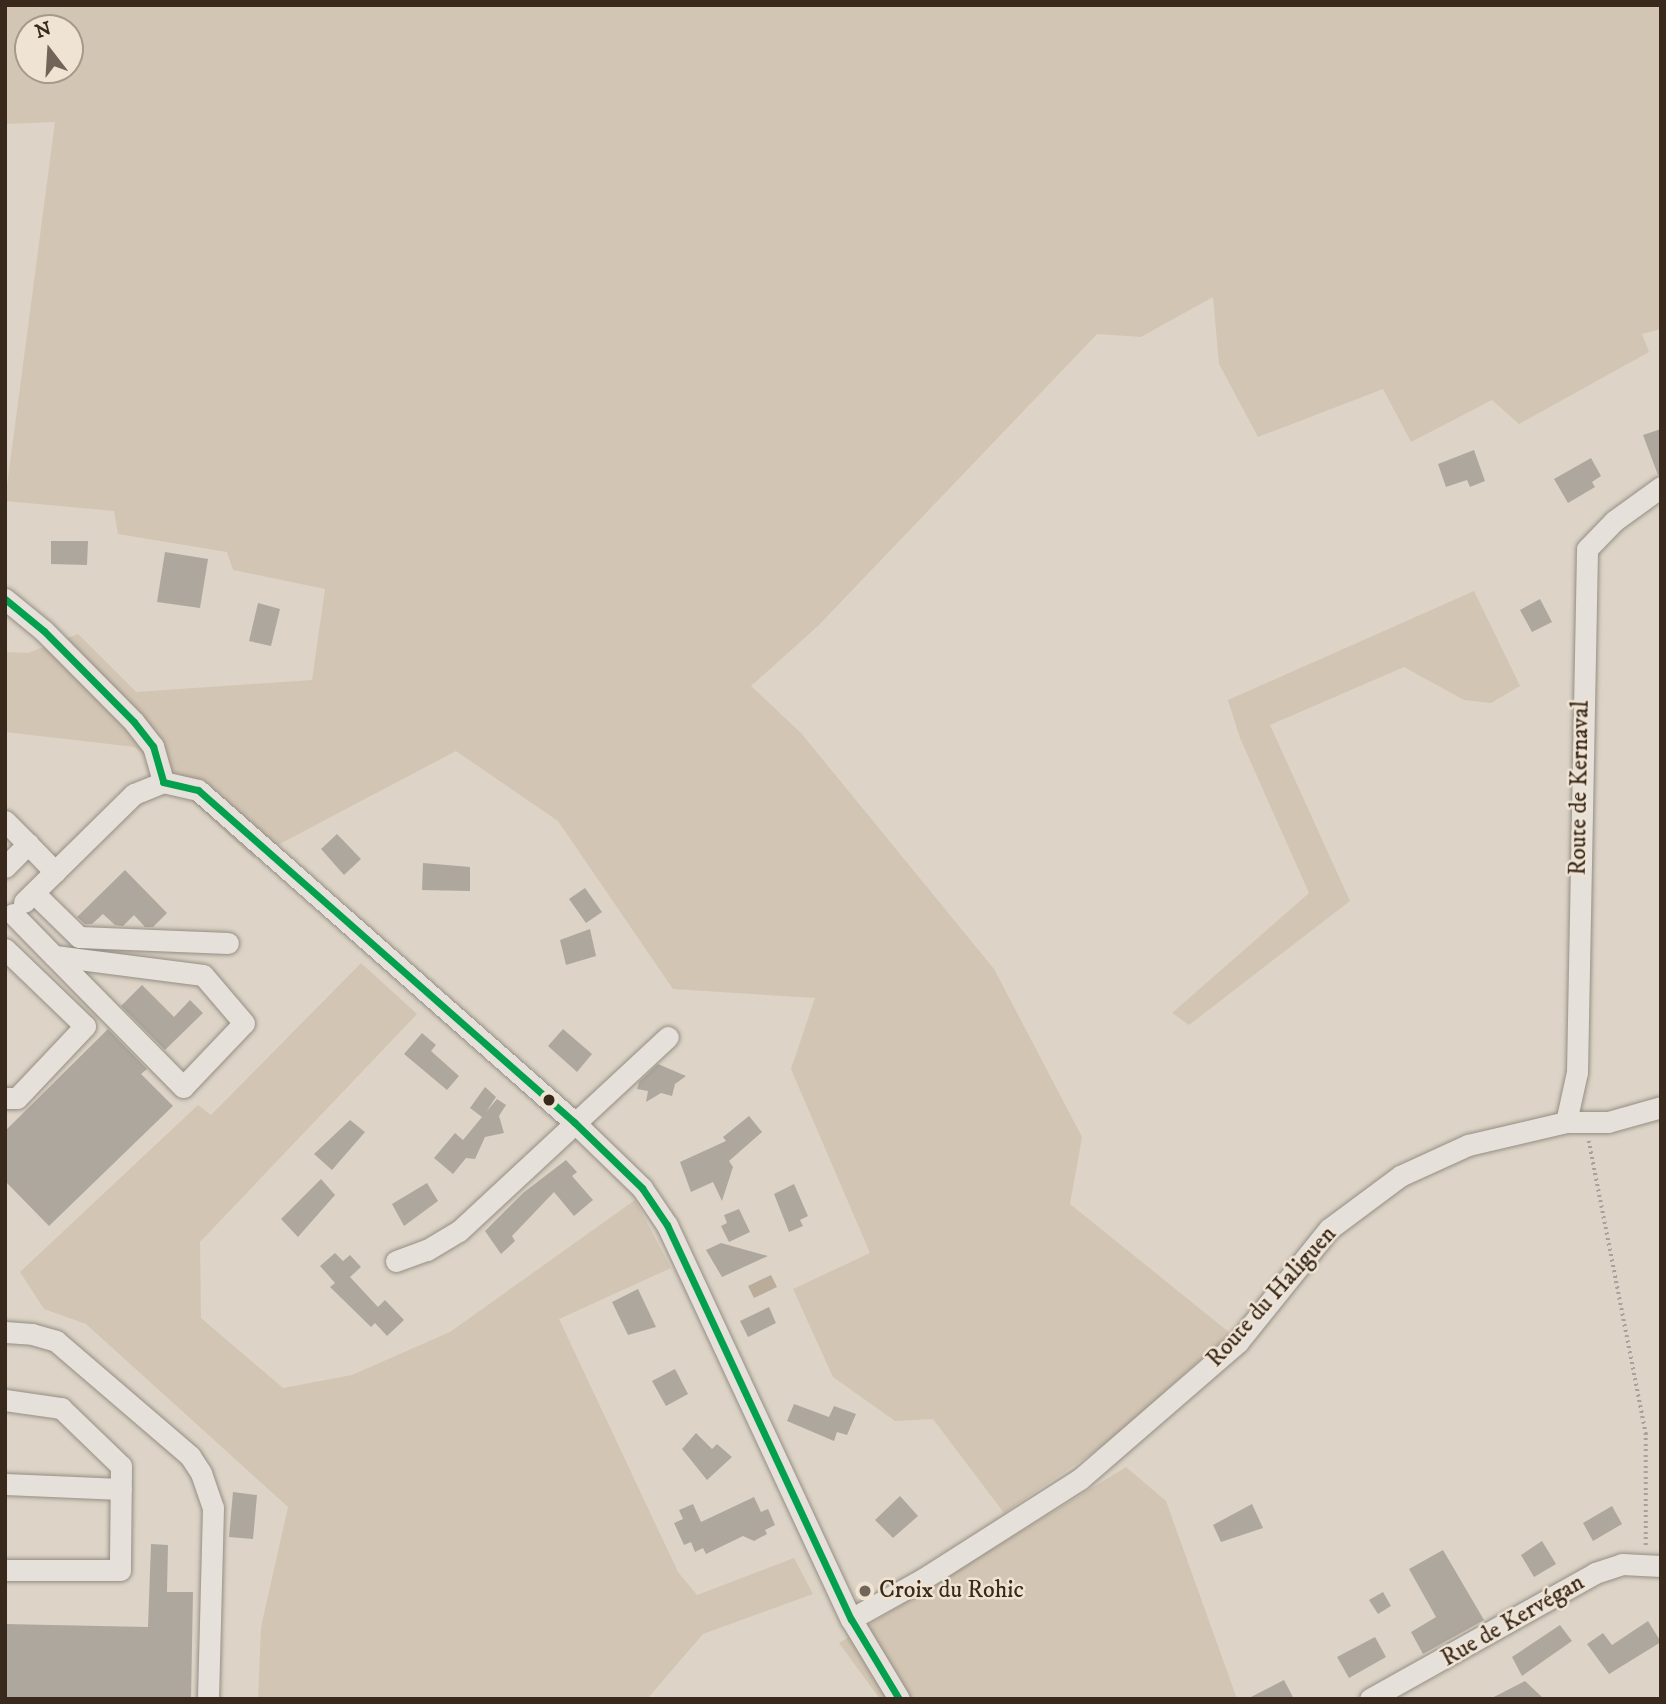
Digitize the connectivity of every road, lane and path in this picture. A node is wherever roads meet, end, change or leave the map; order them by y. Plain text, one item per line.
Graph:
1 (1661, 487) edge
2 (5, 599) edge
3 (163, 782) junction
4 (5, 821) edge
5 (28, 844) junction
6 (5, 867) edge
7 (55, 872) junction
8 (34, 893) junction
9 (9, 917) edge
10 (228, 943) dead end
11 (5, 949) edge
12 (54, 956) junction
13 (668, 1037) dead end
14 (5, 1098) edge
15 (1661, 1107) edge
16 (574, 1122) junction
17 (1576, 1122) junction
18 (396, 1261) dead end
19 (5, 1332) edge
20 (5, 1400) edge
21 (5, 1485) edge
22 (121, 1489) junction
23 (1653, 1565) edge
24 (5, 1570) edge
25 (851, 1619) junction
26 (208, 1699) edge
27 (899, 1699) edge
28 (1370, 1699) edge

1 - 17 street, Route de Kernaval
2 - 3 street
3 - 7 street
3 - 16 street
4 - 5 street
5 - 6 street
5 - 7 street
7 - 8 street
8 - 9 street
8 - 10 street
9 - 12 street
11 - 14 street
12 - 12 street
13 - 16 street
15 - 17 street, Route du Haliguen
16 - 18 street
16 - 25 street
17 - 23 path
17 - 25 street, Route du Haliguen
19 - 26 street
20 - 22 street
21 - 22 street
22 - 24 street
23 - 28 street, Rue de Kervégan
25 - 27 street

